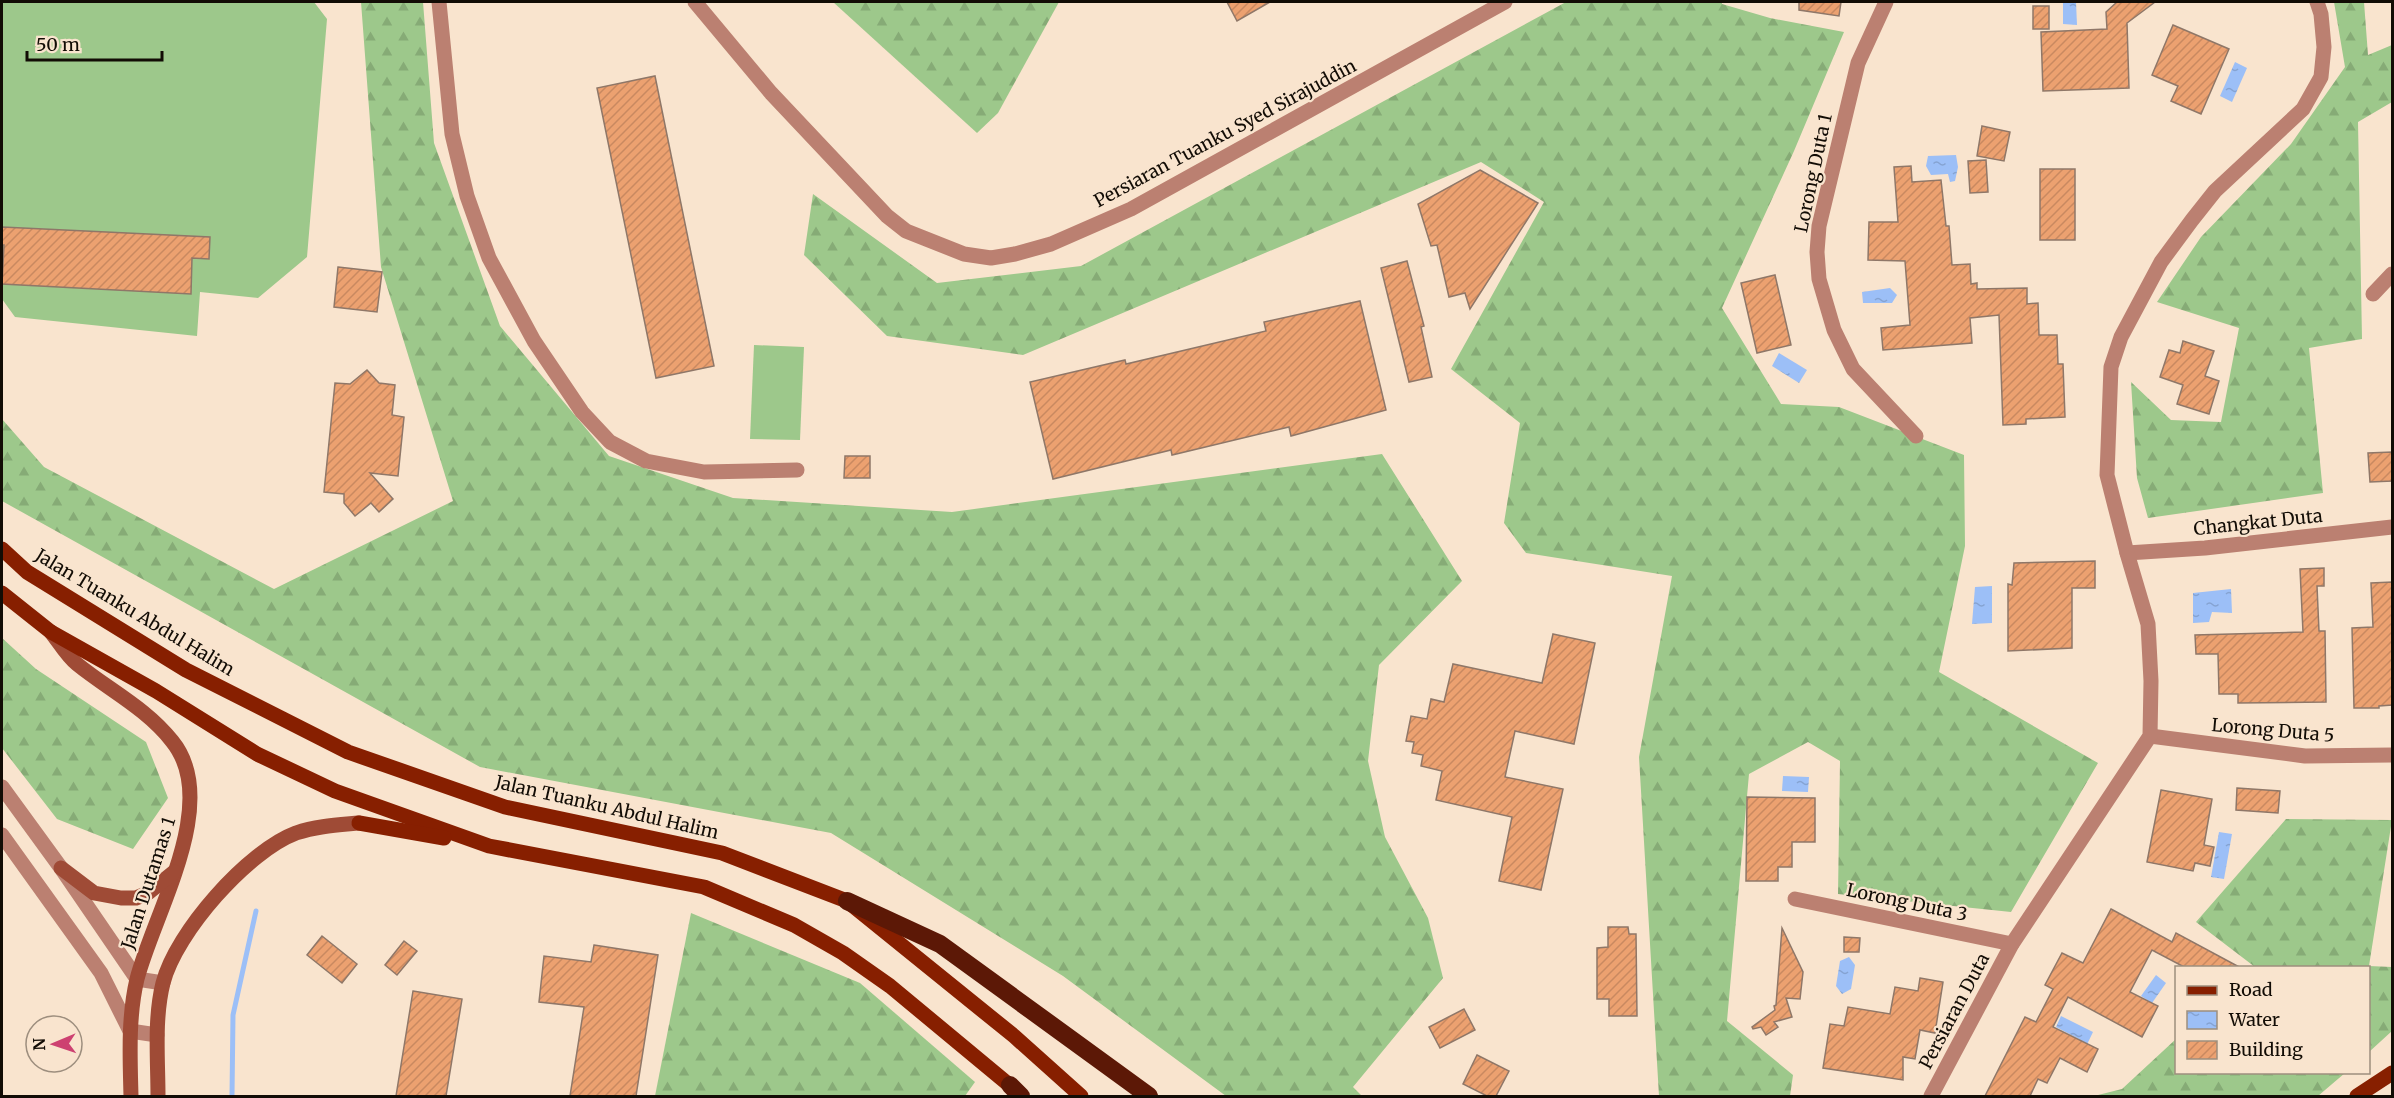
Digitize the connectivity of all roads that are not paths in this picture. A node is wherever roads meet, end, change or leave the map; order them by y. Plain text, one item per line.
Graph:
1 (439, 2) edge
2 (695, 2) edge
3 (1505, 2) edge
4 (1886, 2) edge
5 (2317, 2) edge
6 (2392, 274) edge
7 (2373, 294) dead end
8 (1916, 436) dead end
9 (797, 470) dead end
10 (2392, 527) edge
11 (2, 549) edge
12 (2127, 553) junction
13 (2, 593) edge
14 (51, 632) junction
15 (2150, 736) junction
16 (2392, 755) edge
17 (2, 787) edge
18 (359, 823) joint
19 (2, 835) edge
20 (489, 846) junction
21 (61, 868) junction
22 (174, 872) junction
23 (1795, 899) dead end
24 (847, 901) junction
25 (2012, 944) junction
26 (137, 979) junction
27 (163, 983) junction
28 (130, 1031) junction
29 (157, 1035) junction
30 (2392, 1073) edge
31 (1018, 1093) edge
32 (131, 1096) edge
33 (158, 1096) edge
34 (1081, 1096) edge
35 (1149, 1096) edge
36 (1931, 1096) edge
37 (2357, 1096) edge

1 - 9 street
2 - 3 street, Persiaran Tuanku Syed Sirajuddin
4 - 8 street, Lorong Duta 1
5 - 12 street
6 - 7 street
10 - 12 street, Changkat Duta
11 - 24 main road, Jalan Tuanku Abdul Halim
12 - 15 street
13 - 14 main road
14 - 20 main road
14 - 22 street, Jalan Dutamas 1
15 - 16 street, Lorong Duta 5
15 - 25 street
17 - 21 street
18 - 20 main road
18 - 27 street
19 - 28 street
20 - 31 main road
21 - 22 street
21 - 26 street
22 - 26 street, Jalan Dutamas 1
23 - 25 street, Lorong Duta 3
24 - 34 main road, Jalan Tuanku Abdul Halim
24 - 35 highway
25 - 36 street, Persiaran Duta
26 - 27 street
26 - 28 street, Jalan Dutamas 1
27 - 29 street
28 - 29 street
28 - 32 street, Jalan Dutamas 1
29 - 33 street
30 - 37 main road

